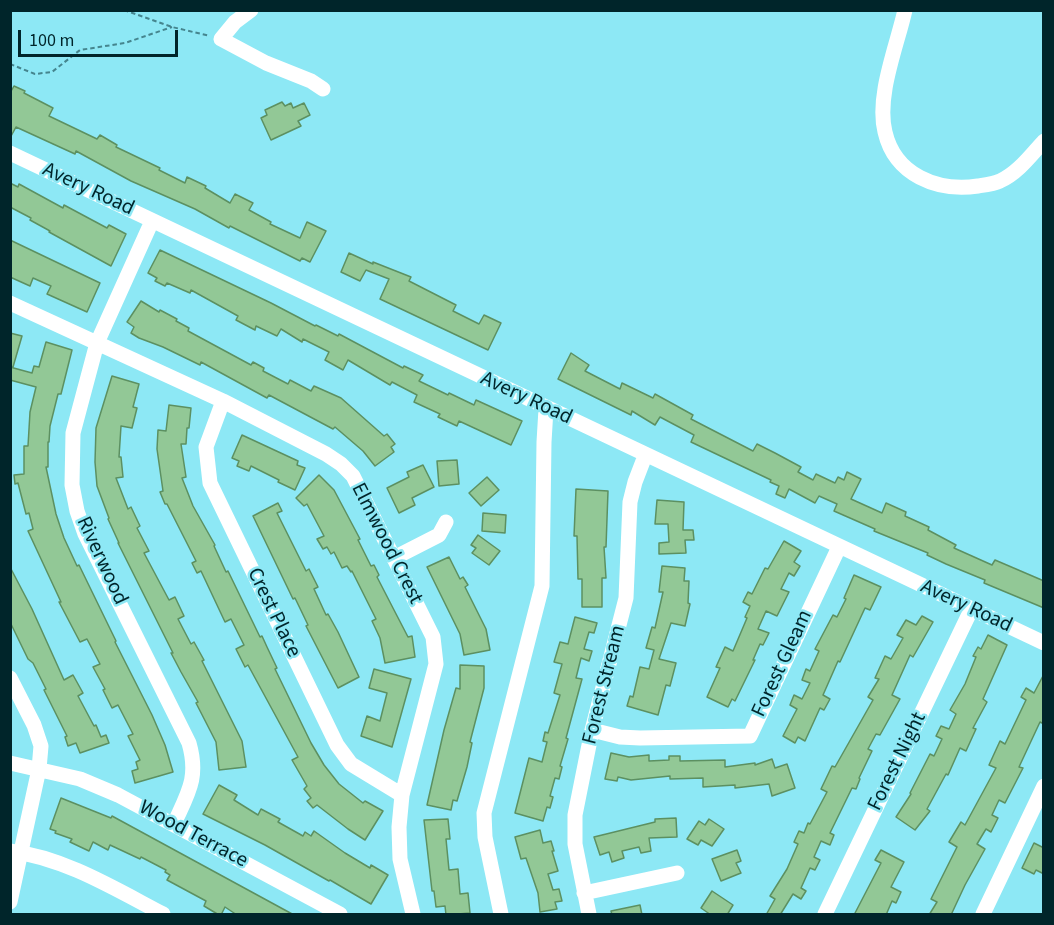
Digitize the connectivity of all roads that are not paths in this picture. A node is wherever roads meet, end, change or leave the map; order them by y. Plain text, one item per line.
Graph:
1 (251, 10) edge
2 (905, 10) edge
3 (323, 89) dead end
4 (1044, 141) edge
5 (10, 153) edge
6 (152, 221) junction
7 (10, 303) edge
8 (98, 343) junction
9 (222, 401) junction
10 (546, 409) junction
11 (645, 456) junction
12 (446, 522) dead end
13 (839, 547) junction
14 (394, 558) junction
15 (971, 610) junction
16 (1044, 643) edge
17 (10, 678) edge
18 (592, 730) junction
19 (10, 763) edge
20 (39, 769) junction
21 (1044, 786) edge
22 (402, 795) junction
23 (1038, 814) edge
24 (174, 824) junction
25 (16, 852) edge
26 (677, 873) dead end
27 (584, 893) junction
28 (10, 902) edge
29 (163, 915) edge
30 (340, 915) edge
31 (413, 915) edge
32 (501, 915) edge
33 (589, 915) edge
34 (825, 915) edge
35 (983, 915) edge

1 - 3 street
2 - 4 street
5 - 6 street, Avery Road
6 - 8 street, Riverwood
6 - 10 street, Avery Road
7 - 8 street, Elmwood Crest
8 - 9 street, Elmwood Crest
8 - 24 street, Riverwood
9 - 14 street, Elmwood Crest
9 - 22 street, Crest Place
10 - 11 street, Avery Road
10 - 32 street
11 - 13 street, Avery Road
11 - 18 street, Forest Stream
12 - 14 street
13 - 15 street, Avery Road
13 - 18 street, Forest Gleam
14 - 22 street, Elmwood Crest
15 - 16 street, Avery Road
15 - 34 street, Forest Night
17 - 20 street
18 - 27 street, Forest Stream
19 - 20 street, Wood Terrace
20 - 24 street, Wood Terrace
20 - 25 street
21 - 23 street
22 - 31 street, Elmwood Crest
23 - 35 street
24 - 30 street, Wood Terrace
25 - 28 street
25 - 29 street
26 - 27 street
27 - 33 street, Forest Stream

